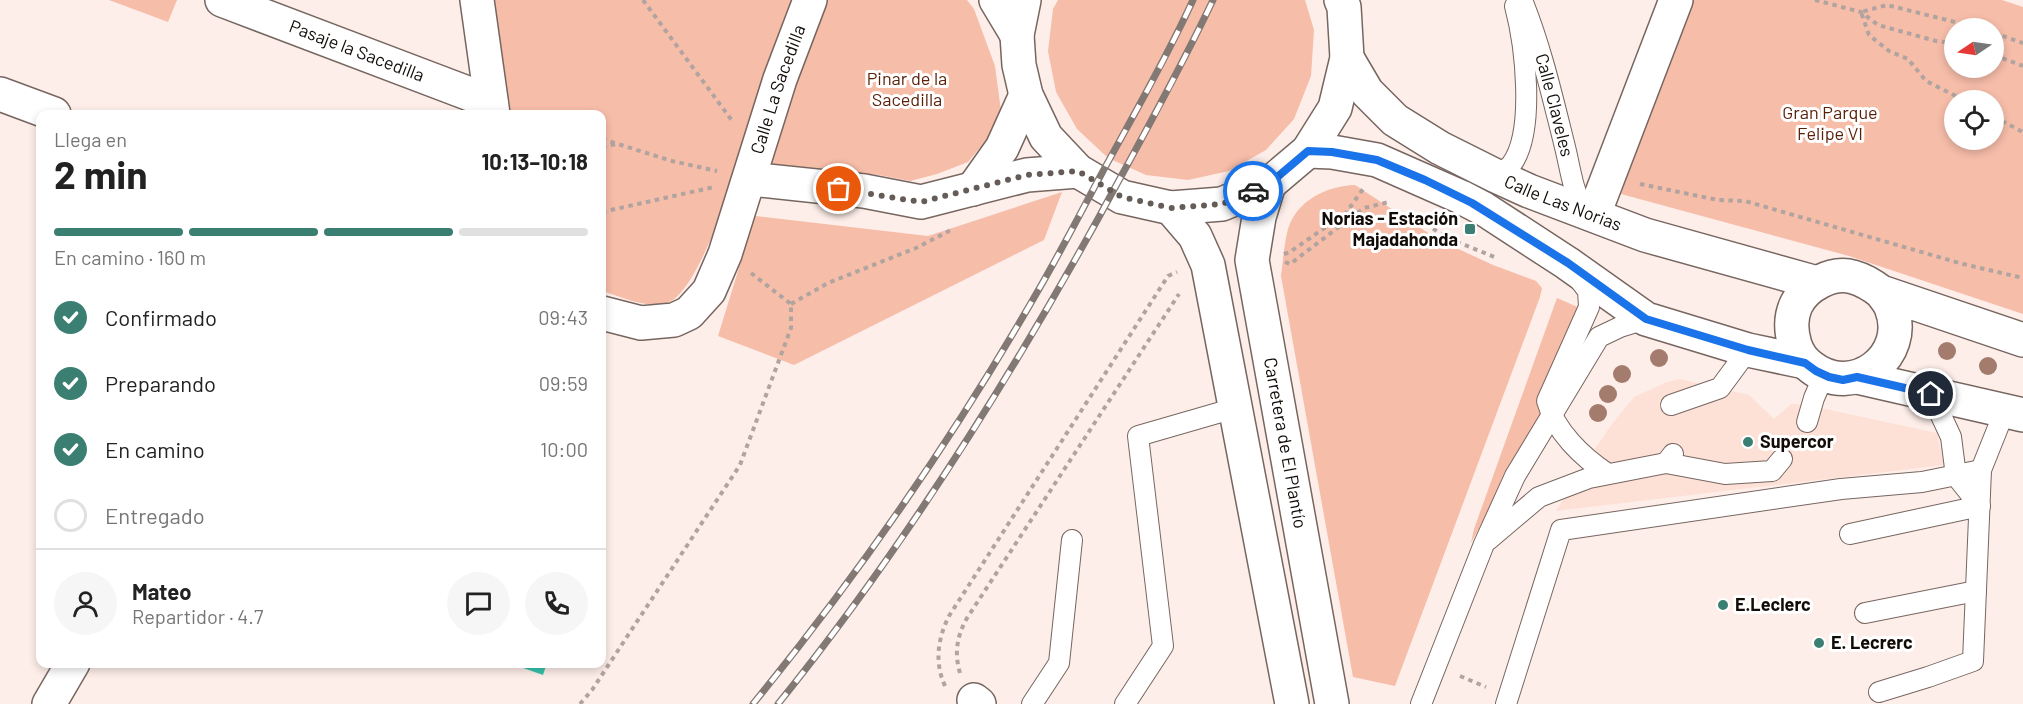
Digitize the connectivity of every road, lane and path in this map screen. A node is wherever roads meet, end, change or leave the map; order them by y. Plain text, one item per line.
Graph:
1 (222, 0) edge
2 (477, 0) edge
3 (643, 0) edge
4 (810, 0) edge
5 (996, 0) edge
6 (1024, 0) edge
7 (1341, 0) edge
8 (1514, 0) edge
9 (1522, 0) edge
10 (1676, 0) edge
11 (1815, 0) edge
12 (1861, 12) junction
13 (1944, 19) edge
14 (1017, 35) junction
15 (2004, 36) edge
16 (1944, 42) edge
17 (2023, 43) edge
18 (1347, 58) junction
19 (2004, 59) edge
20 (2023, 66) edge
21 (1944, 90) edge
22 (0, 94) edge
23 (1026, 94) junction
24 (492, 108) edge
25 (43, 110) edge
26 (2004, 122) edge
27 (2023, 132) edge
28 (606, 140) edge
29 (617, 144) junction
30 (606, 146) edge
31 (1308, 151) junction
32 (1377, 160) junction
33 (754, 165) junction
34 (1078, 171) junction
35 (1496, 176) junction
36 (1608, 177) junction
37 (1269, 184) junction
38 (973, 189) junction
39 (1392, 202) dead end
40 (1171, 208) junction
41 (1405, 208) dead end
42 (606, 211) edge
43 (1589, 212) junction
44 (960, 225) dead end
45 (725, 255) junction
46 (1281, 255) dead end
47 (1282, 260) dead end
48 (1504, 260) dead end
49 (1568, 263) junction
50 (1208, 266) junction
51 (2023, 278) edge
52 (1817, 283) junction
53 (1183, 288) dead end
54 (1881, 292) junction
55 (791, 304) junction
56 (606, 314) edge
57 (1646, 319) junction
58 (2023, 340) edge
59 (1748, 350) junction
60 (1814, 369) junction
61 (1857, 377) junction
62 (1931, 394) junction
63 (1562, 397) junction
64 (1671, 405) dead end
65 (1235, 408) junction
66 (2014, 413) edge
67 (1551, 415) junction
68 (1808, 422) dead end
69 (1782, 459) dead end
70 (1981, 470) junction
71 (1608, 474) junction
72 (1956, 476) junction
73 (1980, 506) junction
74 (1851, 534) dead end
75 (1072, 540) dead end
76 (1484, 544) junction
77 (1976, 591) junction
78 (1865, 613) dead end
79 (70, 668) edge
80 (1879, 692) dead end
81 (966, 698) edge
82 (49, 704) edge
83 (580, 704) edge
84 (1032, 704) edge
85 (1125, 704) edge
86 (1292, 704) edge
87 (1332, 704) edge
88 (1421, 704) edge
89 (1506, 704) edge

1 - 24 main road, Pasaje la Sacedilla
2 - 24 main road
3 - 33 path
4 - 33 main road, Calle La Sacedilla
5 - 14 main road
6 - 14 main road
7 - 18 main road
8 - 35 lane
9 - 43 lane, Calle Claveles
10 - 36 main road
11 - 12 path
12 - 13 path
12 - 16 path
12 - 21 path
14 - 23 main road
15 - 17 path
18 - 31 main road
18 - 35 main road, Calle Las Norias
19 - 20 path
22 - 25 main road
23 - 34 main road
23 - 38 main road
26 - 27 path
28 - 29 path
29 - 30 path
29 - 33 path
31 - 32 main road, Calle Las Norias
31 - 37 main road
32 - 46 path
32 - 49 main road, Calle Las Norias
33 - 38 main road, Calle La Sacedilla
33 - 42 path
33 - 45 main road, Calle La Sacedilla
34 - 38 main road, Calle La Sacedilla
34 - 40 main road
35 - 43 main road, Calle Las Norias
36 - 43 main road
36 - 51 path
37 - 40 main road
37 - 87 main road, Carretera de El Plantío
39 - 47 path
40 - 50 main road
41 - 48 path
43 - 52 main road, Calle Las Norias
44 - 55 path
45 - 55 path
45 - 56 main road, Calle La Sacedilla
49 - 57 main road, Calle Las Norias
49 - 67 lane
50 - 65 main road
50 - 81 path
52 - 54 main road, Calle Las Norias
52 - 60 main road
53 - 81 path
54 - 58 main road, Calle Las Norias
54 - 61 main road
55 - 83 path
57 - 59 main road, Calle Las Norias
57 - 63 lane
59 - 60 main road, Calle Las Norias
59 - 64 lane
60 - 61 main road, Calle Las Norias
60 - 68 lane
61 - 62 main road, Calle Las Norias
62 - 66 main road, Calle Las Norias
62 - 72 lane
63 - 67 lane
63 - 71 lane
65 - 85 lane
65 - 86 main road
66 - 70 lane
67 - 71 lane
67 - 76 lane
69 - 71 lane
70 - 72 lane
70 - 73 lane
71 - 76 lane
72 - 73 lane
72 - 89 lane
73 - 74 lane
73 - 77 lane
75 - 84 lane
76 - 88 lane
77 - 78 lane
77 - 80 lane
79 - 82 main road

